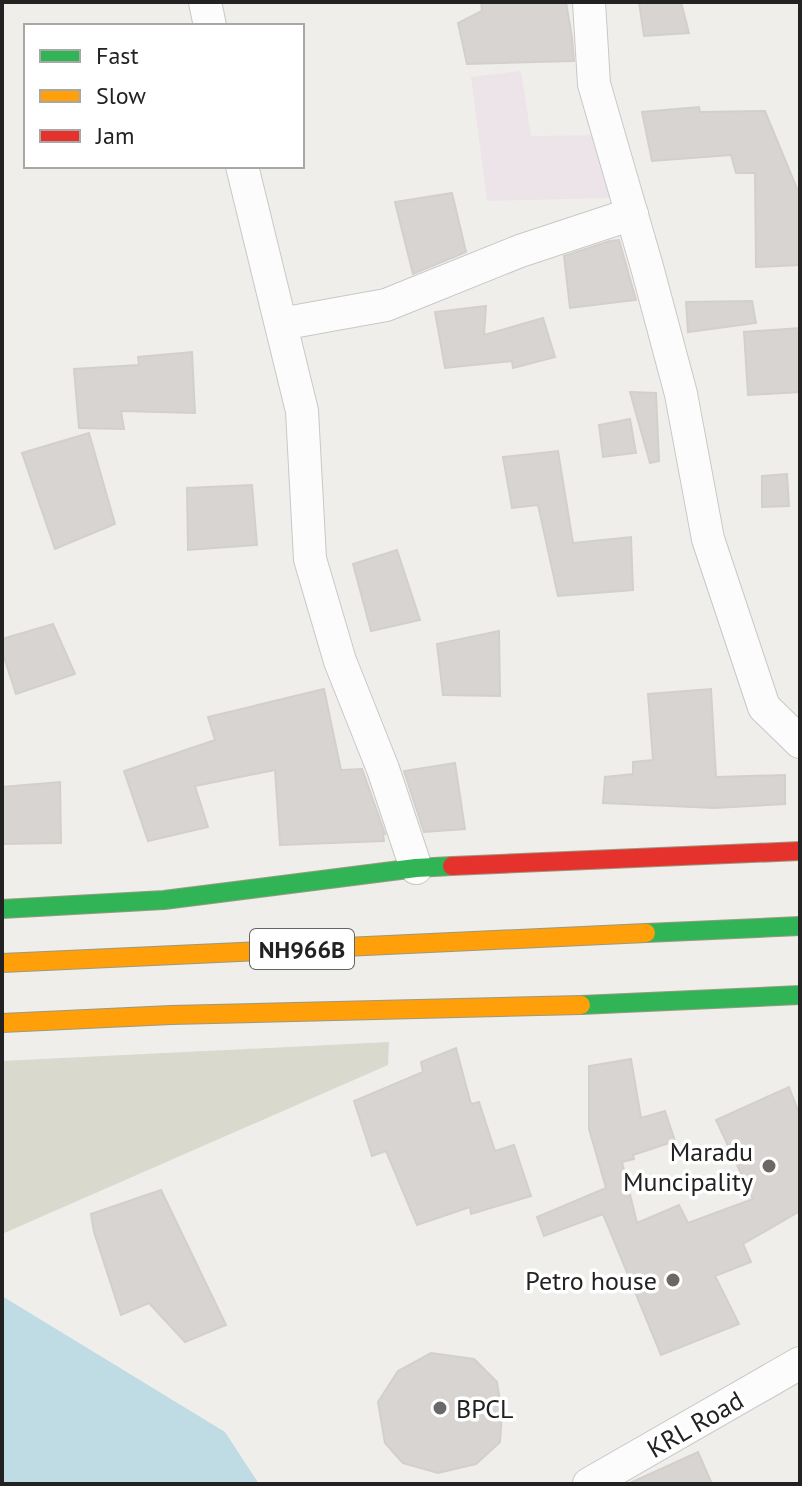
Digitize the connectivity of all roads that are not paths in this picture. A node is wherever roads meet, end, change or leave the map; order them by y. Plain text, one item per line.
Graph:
1 (205, 2) edge
2 (589, 2) edge
3 (210, 24) edge
4 (242, 168) edge
5 (632, 214) junction
6 (281, 324) junction
7 (800, 742) edge
8 (800, 851) edge
9 (416, 868) junction
10 (2, 909) edge
11 (800, 926) edge
12 (2, 963) edge
13 (800, 995) edge
14 (2, 1023) edge
15 (800, 1363) edge
16 (589, 1484) edge

1 - 3 street
2 - 5 street
4 - 6 street
5 - 6 street
5 - 7 street
6 - 9 street
8 - 9 main road
9 - 10 main road
11 - 12 main road, NH966B
13 - 14 main road
15 - 16 street, KRL Road

